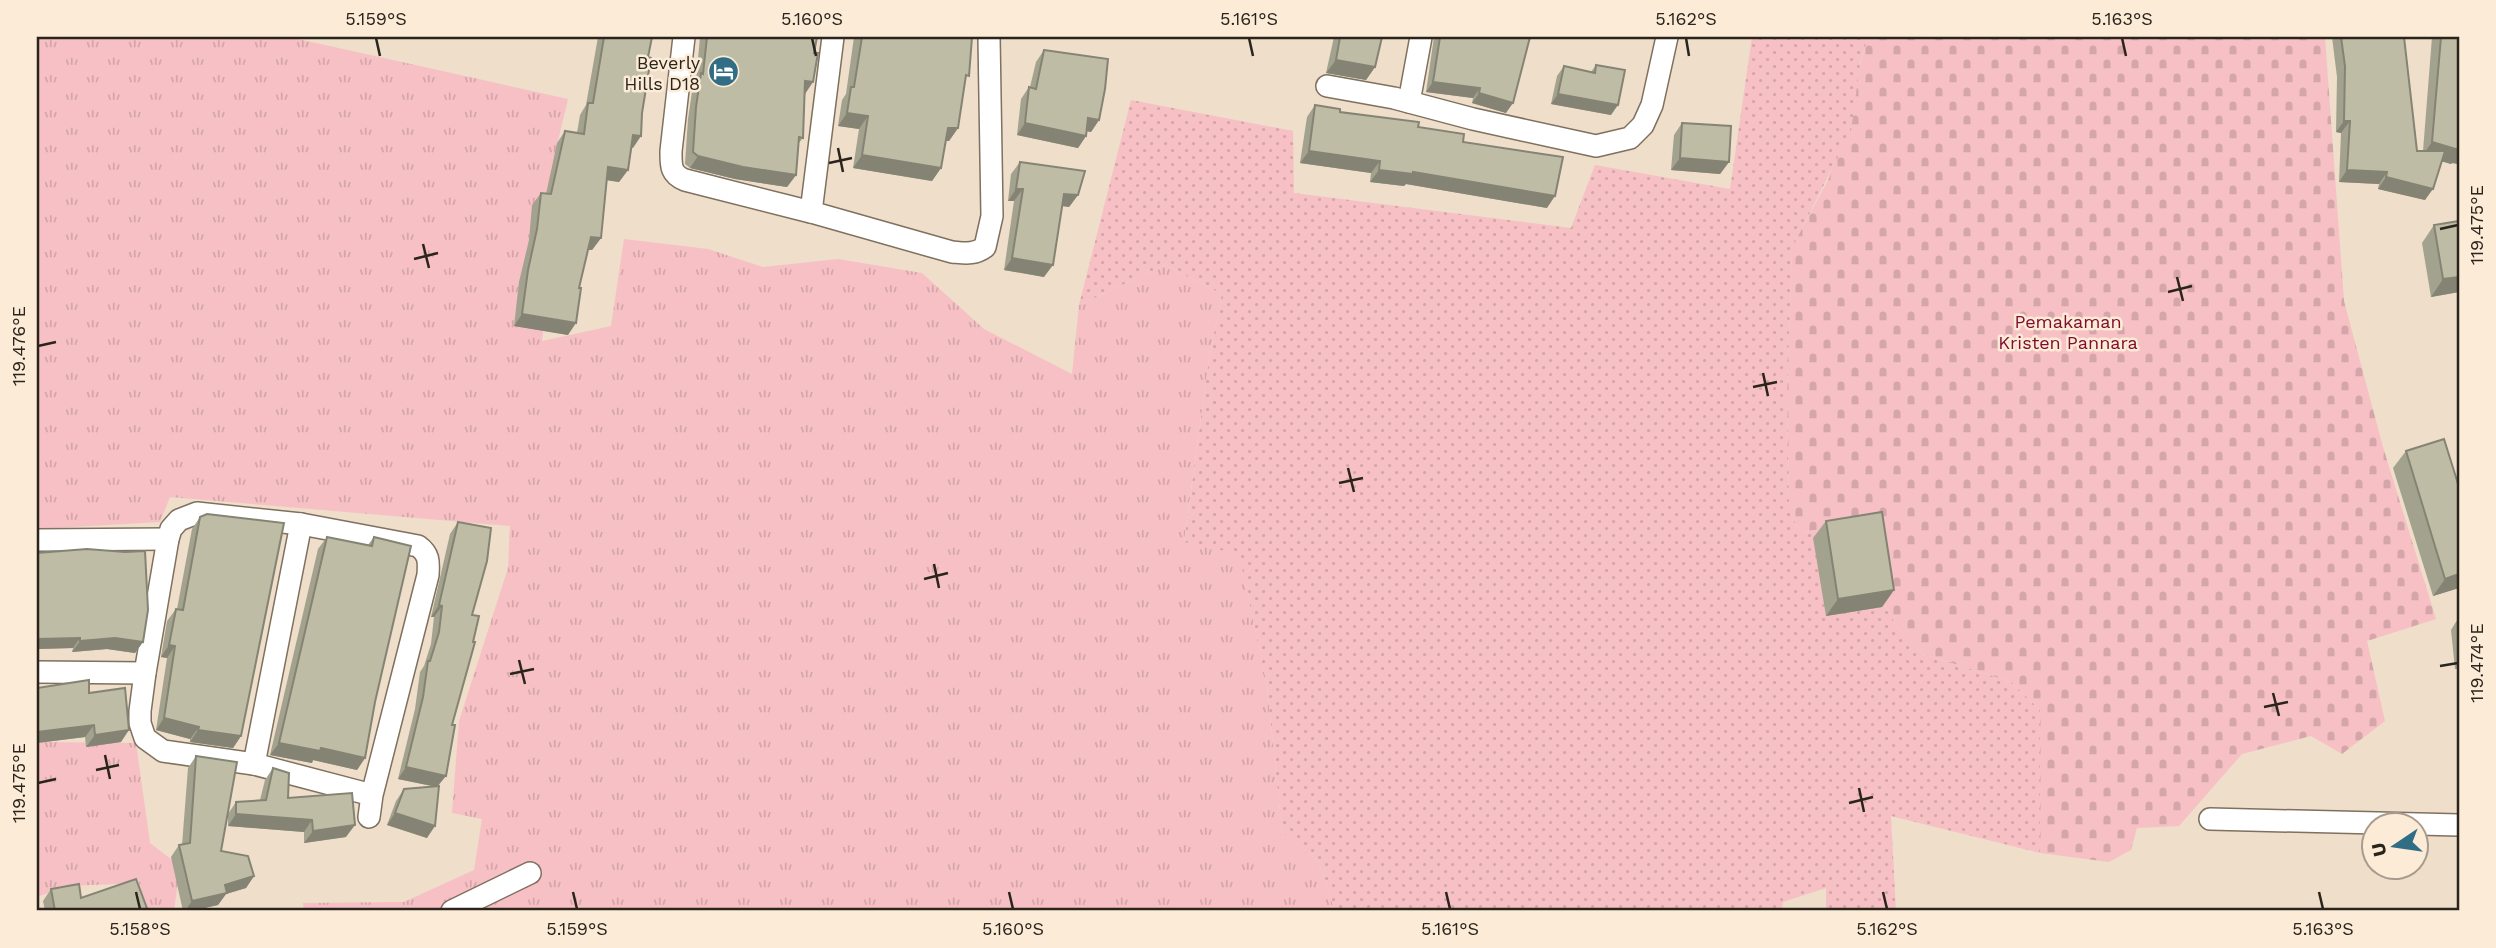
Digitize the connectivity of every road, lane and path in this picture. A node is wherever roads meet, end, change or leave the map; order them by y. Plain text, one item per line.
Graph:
1 (684, 37) edge
2 (833, 37) edge
3 (989, 37) edge
4 (1421, 37) edge
5 (1667, 37) edge
6 (1327, 86) dead end
7 (1409, 102) junction
8 (811, 212) junction
9 (301, 524) junction
10 (168, 538) junction
11 (37, 540) edge
12 (37, 672) edge
13 (145, 673) junction
14 (254, 765) junction
15 (372, 796) junction
16 (369, 817) dead end
17 (2210, 819) dead end
18 (2459, 825) edge
19 (530, 873) dead end
20 (452, 911) edge

1 - 8 street
2 - 8 street
3 - 8 street
4 - 7 street
5 - 7 street
6 - 7 street
9 - 10 street
9 - 14 street
9 - 15 street
10 - 11 street
10 - 13 street
12 - 13 street
13 - 14 street
14 - 15 street
15 - 16 street
17 - 18 street
19 - 20 street

